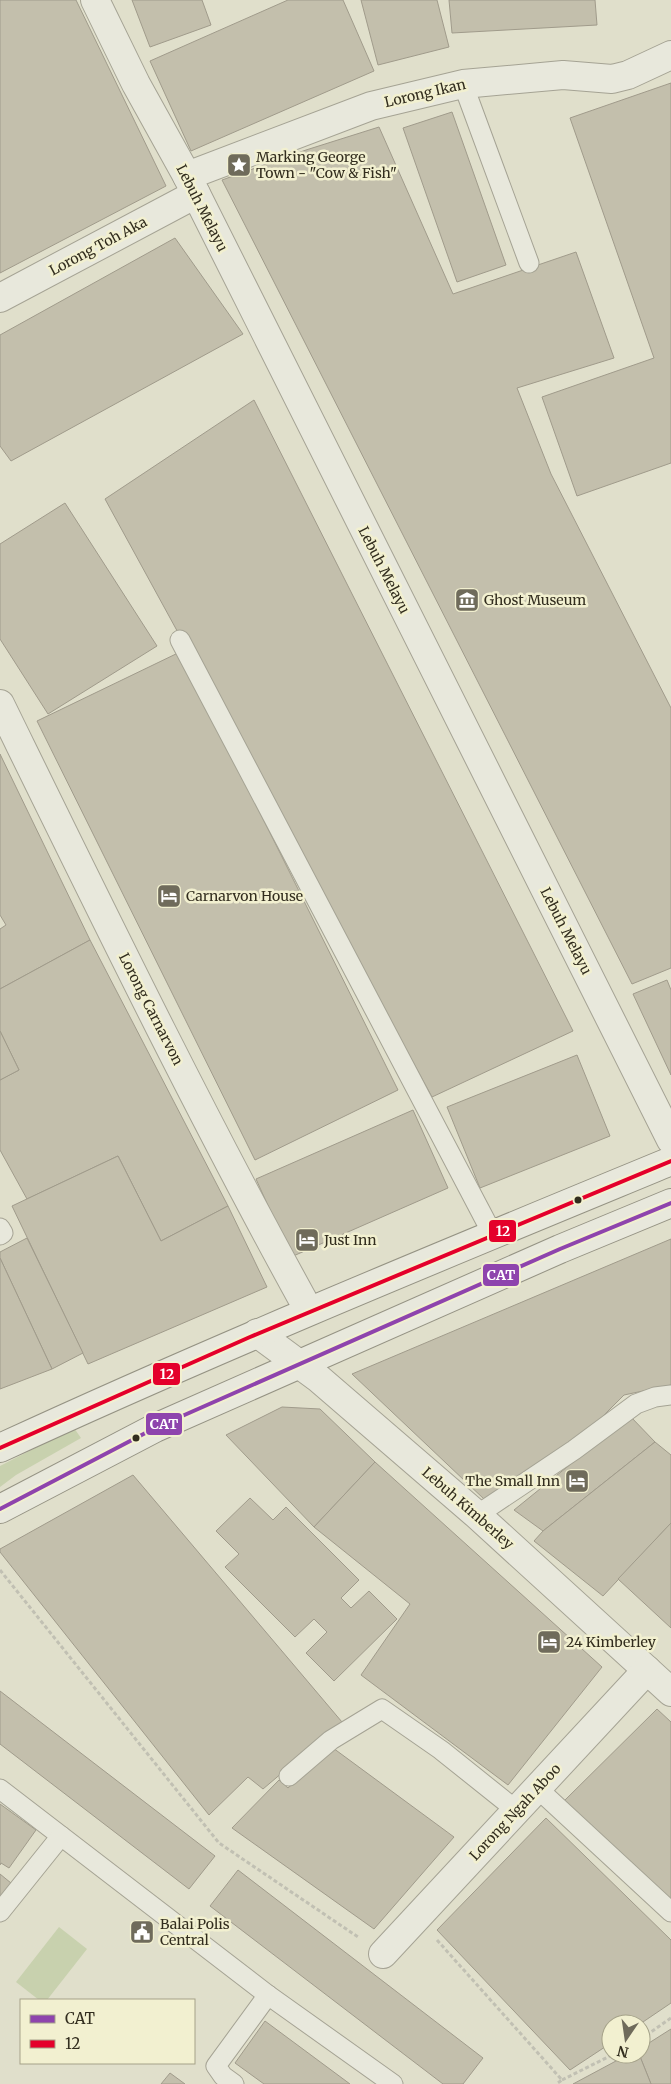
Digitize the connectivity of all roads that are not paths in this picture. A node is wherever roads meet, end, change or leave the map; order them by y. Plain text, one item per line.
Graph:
1 (95, 0) edge
2 (671, 56) edge
3 (463, 84) junction
4 (191, 185) junction
5 (530, 263) dead end
6 (0, 298) edge
7 (180, 640) dead end
8 (0, 704) edge
9 (671, 1140) edge
10 (671, 1161) edge
11 (671, 1203) edge
12 (0, 1228) edge
13 (493, 1234) junction
14 (0, 1235) edge
15 (308, 1311) junction
16 (257, 1333) junction
17 (298, 1364) junction
18 (671, 1394) edge
19 (0, 1448) edge
20 (0, 1509) edge
21 (477, 1515) junction
22 (648, 1670) junction
23 (671, 1692) edge
24 (289, 1776) dead end
25 (537, 1788) junction
26 (0, 1789) edge
27 (516, 1810) junction
28 (60, 1836) junction
29 (0, 1912) edge
30 (671, 1912) edge
31 (383, 1954) road end
32 (268, 1995) junction
33 (234, 2084) edge
34 (392, 2084) edge

1 - 4 street, Lebuh Melayu
2 - 3 street, Lorong Ikan
3 - 4 street, Lorong Ikan
3 - 5 lane
4 - 6 street, Lorong Toh Aka
4 - 9 street, Lebuh Melayu
7 - 13 lane
8 - 15 street, Lorong Carnarvon
10 - 13 street
11 - 17 street
12 - 14 lane
13 - 15 street
15 - 16 street
16 - 17 street, Lebuh Kimberley
16 - 19 street
17 - 20 street
17 - 21 street, Lebuh Kimberley
18 - 21 lane
21 - 22 street, Lebuh Kimberley
22 - 23 street, Lebuh Kimberley
22 - 25 street, Lorong Ngah Aboo
24 - 27 lane
25 - 27 street, Lorong Ngah Aboo
25 - 30 lane
26 - 28 lane
27 - 31 street, Lorong Ngah Aboo
28 - 29 lane
28 - 32 lane
32 - 33 lane
32 - 34 lane

